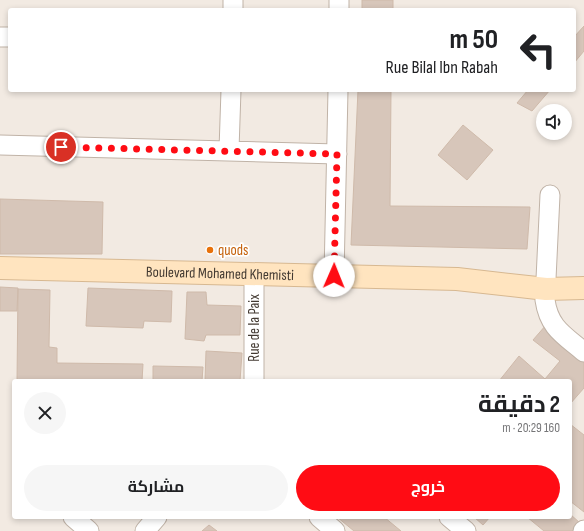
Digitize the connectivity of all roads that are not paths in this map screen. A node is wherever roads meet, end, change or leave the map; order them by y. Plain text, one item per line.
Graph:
1 (231, 92) edge
2 (338, 92) edge
3 (0, 145) edge
4 (229, 150) junction
5 (337, 154) junction
6 (550, 194) dead end
7 (0, 268) edge
8 (254, 275) junction
9 (334, 276) junction
10 (584, 288) edge
11 (546, 289) junction
12 (584, 352) edge
13 (254, 379) edge
14 (75, 519) edge
15 (156, 519) edge
16 (321, 519) edge
17 (451, 519) edge
18 (89, 531) edge
19 (145, 531) edge
20 (335, 531) edge
21 (466, 531) edge

1 - 4 street
2 - 5 street
3 - 4 street
4 - 5 street
5 - 9 street
6 - 11 street
7 - 8 main road, Boulevard Mohamed Khemisti
8 - 9 main road, Boulevard Mohamed Khemisti
8 - 13 street, Rue de la Paix
9 - 11 main road, Boulevard Mohamed Khemisti
10 - 11 main road, Boulevard Mohamed Khemisti
11 - 12 street
14 - 18 street
15 - 19 street
16 - 20 street
17 - 21 street

